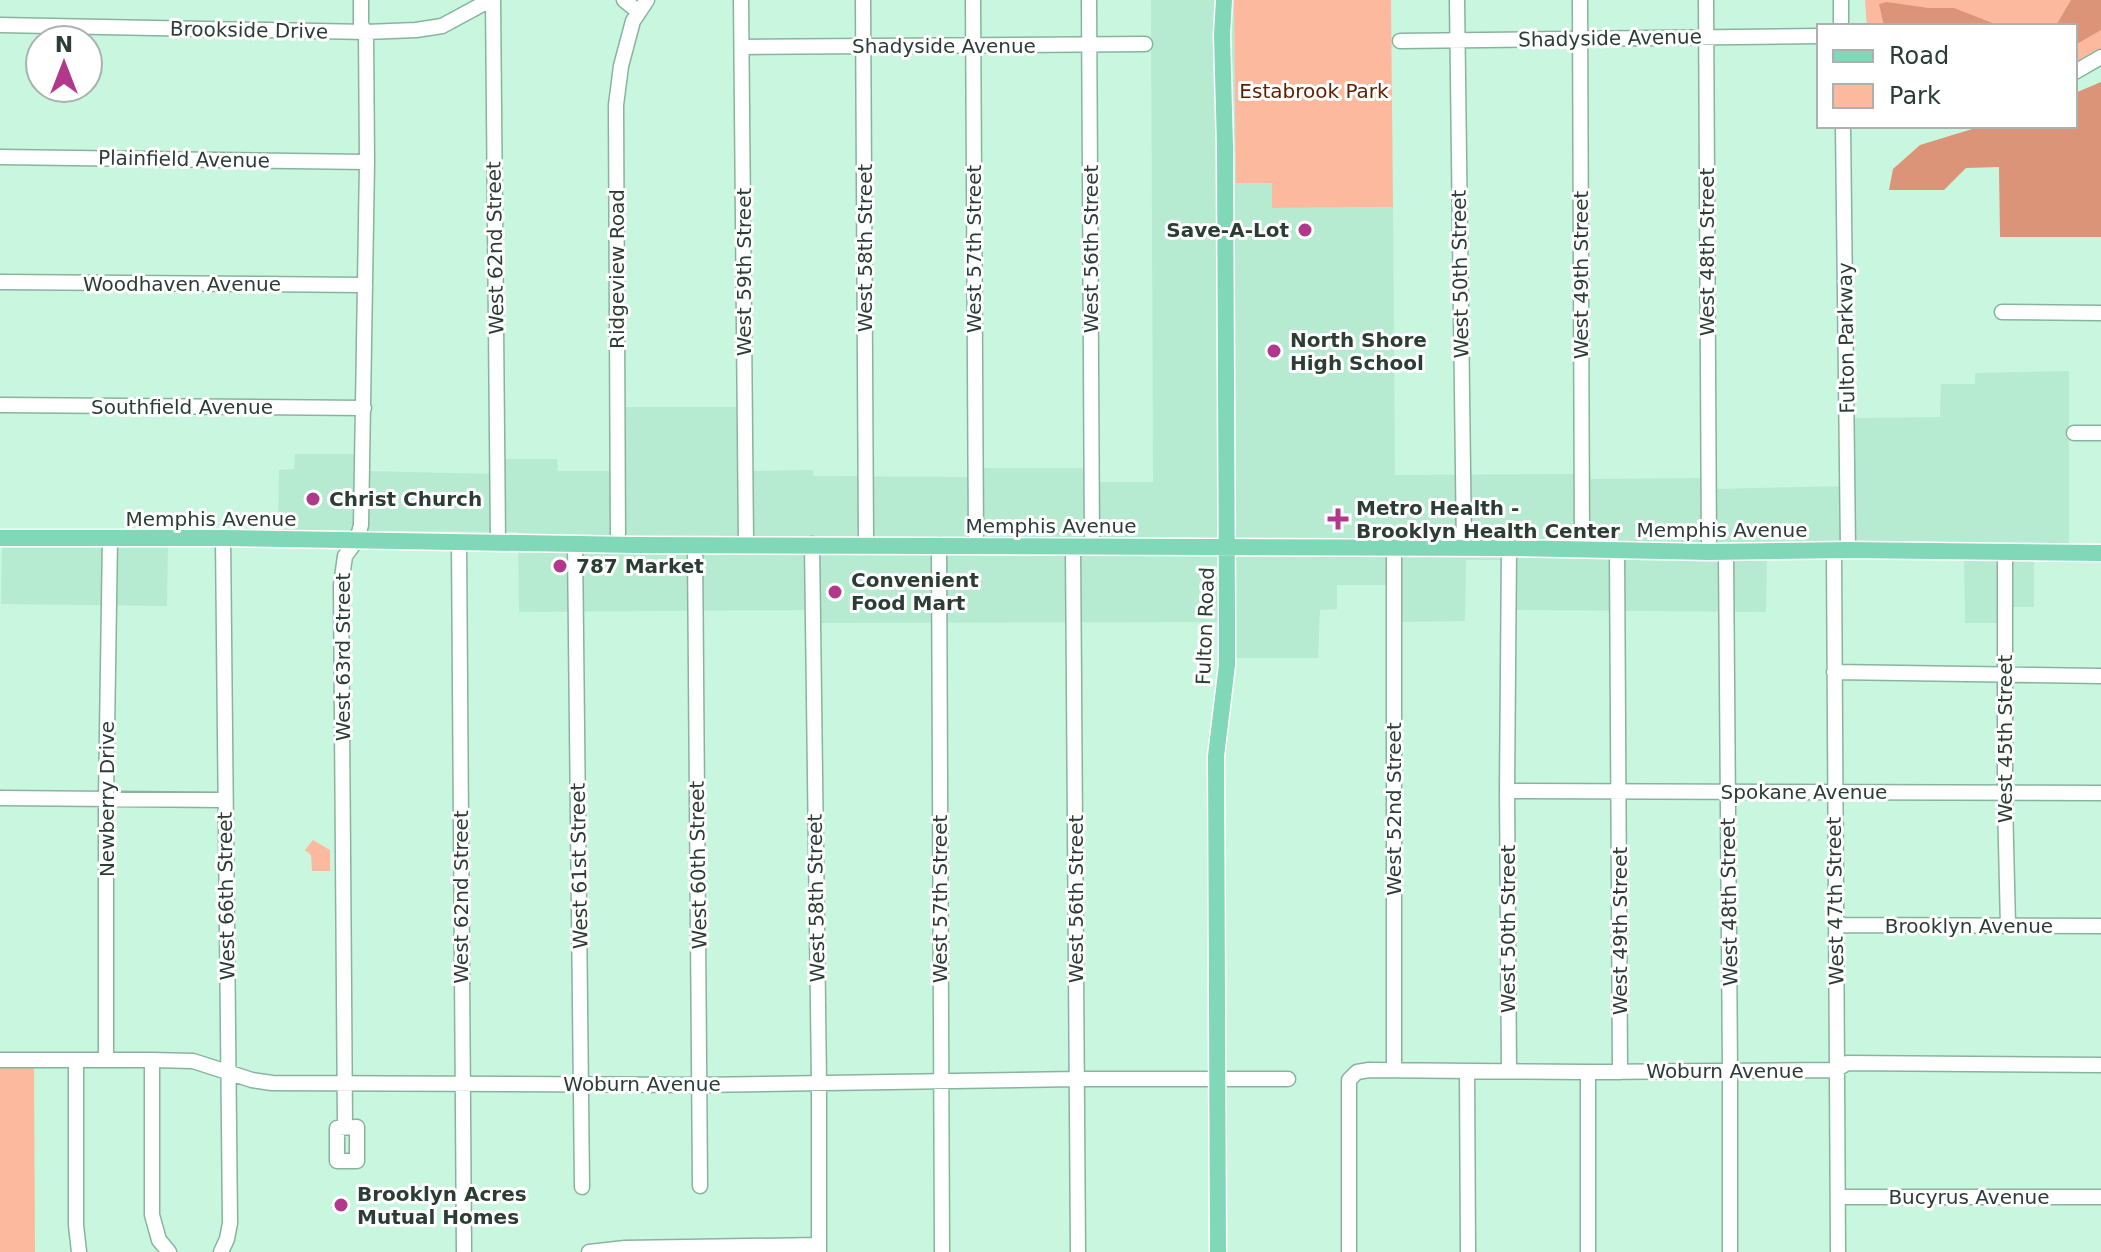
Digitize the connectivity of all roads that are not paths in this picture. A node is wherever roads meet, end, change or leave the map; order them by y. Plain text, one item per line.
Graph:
1 (361, 0) edge
2 (492, 0) edge
3 (624, 0) edge
4 (741, 0) edge
5 (863, 0) edge
6 (973, 0) edge
7 (1089, 0) edge
8 (1224, 0) edge
9 (1457, 0) edge
10 (1580, 0) edge
11 (1706, 0) edge
12 (1841, 0) edge
13 (643, 6) edge
14 (1841, 24) edge
15 (0, 25) edge
16 (366, 32) junction
17 (1706, 36) junction
18 (1817, 36) edge
19 (1581, 38) junction
20 (1400, 41) dead end
21 (1457, 41) junction
22 (1145, 44) dead end
23 (1090, 45) junction
24 (973, 46) junction
25 (742, 47) junction
26 (864, 47) junction
27 (2101, 57) edge
28 (2077, 71) edge
29 (1843, 128) edge
30 (0, 157) edge
31 (367, 162) junction
32 (0, 282) edge
33 (364, 285) junction
34 (2002, 312) dead end
35 (2101, 313) edge
36 (0, 405) edge
37 (364, 408) junction
38 (2074, 433) dead end
39 (2101, 433) edge
40 (0, 538) edge
41 (110, 538) junction
42 (223, 538) junction
43 (357, 540) junction
44 (459, 542) junction
45 (498, 543) junction
46 (575, 544) junction
47 (618, 544) junction
48 (746, 544) junction
49 (812, 544) junction
50 (695, 545) junction
51 (866, 545) junction
52 (939, 545) junction
53 (976, 546) junction
54 (1073, 546) junction
55 (1092, 546) junction
56 (1227, 548) junction
57 (1394, 548) junction
58 (1464, 548) junction
59 (1509, 548) junction
60 (1582, 550) junction
61 (1617, 550) junction
62 (1841, 550) junction
63 (1718, 552) junction
64 (2005, 552) junction
65 (2101, 553) edge
66 (1834, 672) junction
67 (2005, 674) junction
68 (2101, 676) edge
69 (1507, 791) junction
70 (1619, 792) junction
71 (1728, 792) junction
72 (1834, 792) junction
73 (2005, 792) junction
74 (2101, 793) edge
75 (0, 798) edge
76 (106, 798) junction
77 (225, 800) junction
78 (1836, 925) junction
79 (2008, 926) junction
80 (2101, 926) edge
81 (0, 1060) edge
82 (76, 1060) junction
83 (106, 1060) junction
84 (152, 1060) junction
85 (2101, 1065) edge
86 (1394, 1070) junction
87 (1836, 1070) junction
88 (228, 1071) junction
89 (1467, 1071) junction
90 (1509, 1071) junction
91 (1588, 1072) junction
92 (1620, 1072) junction
93 (1730, 1072) junction
94 (1077, 1079) junction
95 (1218, 1079) junction
96 (1288, 1079) dead end
97 (941, 1080) junction
98 (819, 1082) junction
99 (345, 1083) junction
100 (462, 1085) junction
101 (582, 1085) junction
102 (700, 1085) junction
103 (345, 1127) dead end
104 (700, 1186) dead end
105 (582, 1187) dead end
106 (1838, 1197) junction
107 (2101, 1197) edge
108 (819, 1248) edge
109 (79, 1252) edge
110 (169, 1252) edge
111 (221, 1252) edge
112 (464, 1252) edge
113 (589, 1252) edge
114 (942, 1252) edge
115 (1078, 1252) edge
116 (1218, 1252) edge
117 (1349, 1252) edge
118 (1468, 1252) edge
119 (1588, 1252) edge
120 (1730, 1252) edge
121 (1838, 1252) edge

1 - 16 street, West 63rd Street
2 - 16 street, Brookside Drive
2 - 45 street, West 62nd Street
3 - 13 street
4 - 25 street, West 59th Street
5 - 26 street, West 58th Street
6 - 24 street, West 57th Street
7 - 23 street, West 56th Street
8 - 56 main road, Fulton Road
9 - 21 street, West 50th Street
10 - 19 street, West 49th Street
11 - 17 street, West 48th Street
12 - 14 street
13 - 47 street, Ridgeview Road
15 - 16 street, Brookside Drive
16 - 31 street, West 63rd Street
17 - 18 street, Shadyside Avenue
17 - 19 street, Shadyside Avenue
17 - 63 street, West 48th Street
19 - 21 street, Shadyside Avenue
19 - 60 street, West 49th Street
20 - 21 street, Shadyside Avenue
21 - 58 street, West 50th Street
22 - 23 street, Shadyside Avenue
23 - 24 street, Shadyside Avenue
23 - 55 street, West 56th Street
24 - 26 street, Shadyside Avenue
24 - 53 street, West 57th Street
25 - 26 street, Shadyside Avenue
25 - 48 street, West 59th Street
26 - 51 street, West 58th Street
27 - 28 street
29 - 62 street, Fulton Parkway
30 - 31 street, Plainfield Avenue
31 - 33 street, West 63rd Street
32 - 33 street, Woodhaven Avenue
33 - 37 street, West 63rd Street
34 - 35 street
36 - 37 street, Southfield Avenue
37 - 43 street, West 63rd Street
38 - 39 street
40 - 41 main road, Memphis Avenue
41 - 42 main road, Memphis Avenue
41 - 76 street, Newberry Drive
42 - 43 main road, Memphis Avenue
42 - 77 street, West 66th Street
43 - 44 main road, Memphis Avenue
43 - 99 street, West 63rd Street
44 - 45 main road, Memphis Avenue
44 - 100 street, West 62nd Street
45 - 46 main road, Memphis Avenue
46 - 47 main road, Memphis Avenue
46 - 101 street, West 61st Street
47 - 50 main road, Memphis Avenue
48 - 49 main road, Memphis Avenue
48 - 50 main road, Memphis Avenue
49 - 51 main road, Memphis Avenue
49 - 98 street, West 58th Street
50 - 102 street, West 60th Street
51 - 52 main road, Memphis Avenue
52 - 53 main road, Memphis Avenue
52 - 97 street, West 57th Street
53 - 54 main road, Memphis Avenue
54 - 55 main road, Memphis Avenue
54 - 94 street, West 56th Street
55 - 56 main road, Memphis Avenue
56 - 57 main road, Memphis Avenue
56 - 95 main road, Fulton Road
57 - 58 main road, Memphis Avenue
57 - 86 street, West 52nd Street
58 - 59 main road, Memphis Avenue
59 - 60 main road, Memphis Avenue
59 - 69 street, West 50th Street
60 - 61 main road, Memphis Avenue
61 - 63 main road, Memphis Avenue
61 - 70 street, West 49th Street
62 - 63 main road, Memphis Avenue
62 - 64 main road, Memphis Avenue
62 - 66 street, West 47th Street
63 - 71 street, West 48th Street
64 - 65 main road, Memphis Avenue
64 - 67 street, West 45th Street
66 - 67 street
66 - 72 street, West 47th Street
67 - 68 street
67 - 73 street, West 45th Street
69 - 70 street, Spokane Avenue
69 - 90 street, West 50th Street
70 - 71 street, Spokane Avenue
70 - 92 street, West 49th Street
71 - 72 street, Spokane Avenue
71 - 93 street, West 48th Street
72 - 73 street, Spokane Avenue
72 - 78 street, West 47th Street
73 - 74 street, Spokane Avenue
73 - 79 street, West 45th Street
75 - 76 street
76 - 77 street
76 - 83 street, Newberry Drive
77 - 88 street, West 66th Street
78 - 79 street, Brooklyn Avenue
78 - 87 street, West 47th Street
79 - 80 street, Brooklyn Avenue
81 - 82 street, Woburn Avenue
82 - 83 street, Woburn Avenue
82 - 109 street
83 - 84 street, Woburn Avenue
84 - 88 street, Woburn Avenue
84 - 110 street
85 - 87 street, Woburn Avenue
86 - 89 street, Woburn Avenue
86 - 117 street, Woburn Avenue
87 - 93 street, Woburn Avenue
87 - 106 street, West 47th Street
88 - 99 street, Woburn Avenue
88 - 111 street, West 66th Street
89 - 90 street, Woburn Avenue
89 - 118 street
90 - 91 street, Woburn Avenue
91 - 92 street, Woburn Avenue
91 - 119 street
92 - 93 street, Woburn Avenue
93 - 120 street, West 48th Street
94 - 95 street, Woburn Avenue
94 - 97 street, Woburn Avenue
94 - 115 street, West 56th Street
95 - 96 street, Woburn Avenue
95 - 116 main road, Fulton Road
97 - 98 street, Woburn Avenue
97 - 114 street, West 57th Street
98 - 102 street, Woburn Avenue
98 - 108 street, West 58th Street
99 - 100 street, Woburn Avenue
99 - 103 street, West 63rd Street
100 - 101 street, Woburn Avenue
100 - 112 street, West 62nd Street
101 - 102 street, Woburn Avenue
101 - 105 street, West 61st Street
102 - 104 street, West 60th Street
106 - 107 street, Bucyrus Avenue
106 - 121 street, West 47th Street
108 - 113 street

